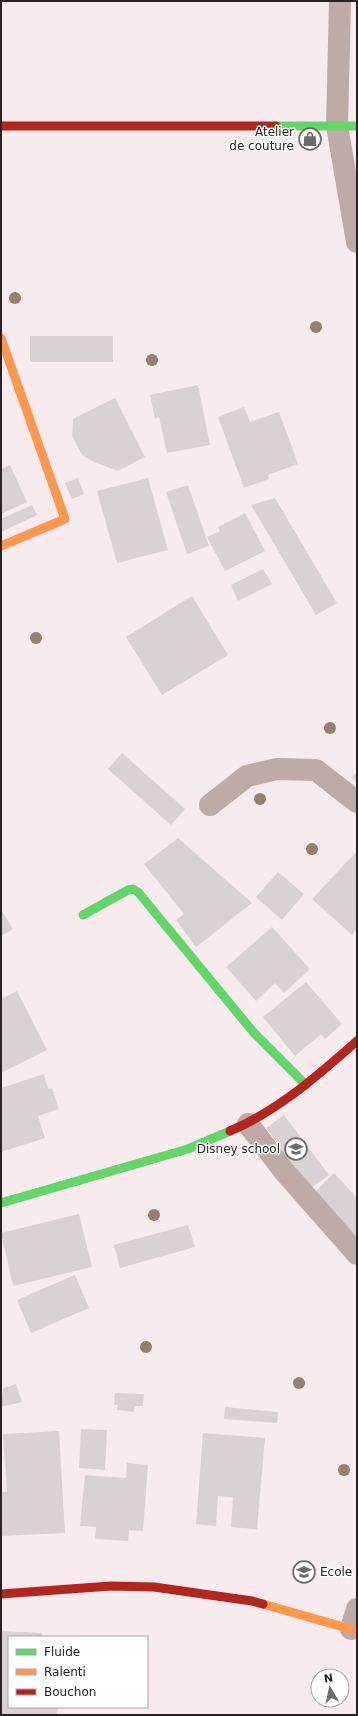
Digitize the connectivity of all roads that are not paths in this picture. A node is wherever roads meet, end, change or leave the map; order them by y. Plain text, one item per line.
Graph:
1 (340, 1) edge
2 (1, 126) edge
3 (347, 126) edge
4 (357, 242) edge
5 (1, 338) edge
6 (1, 546) edge
7 (357, 802) edge
8 (210, 805) dead end
9 (83, 915) dead end
10 (357, 1041) edge
11 (306, 1085) junction
12 (248, 1124) junction
13 (1, 1203) edge
14 (357, 1254) edge
15 (1, 1594) edge
16 (355, 1623) edge

1 - 3 street
2 - 3 street
3 - 4 street
5 - 6 street
7 - 8 street
9 - 11 street
10 - 11 street
11 - 12 street
12 - 13 street
12 - 14 street
15 - 16 street

